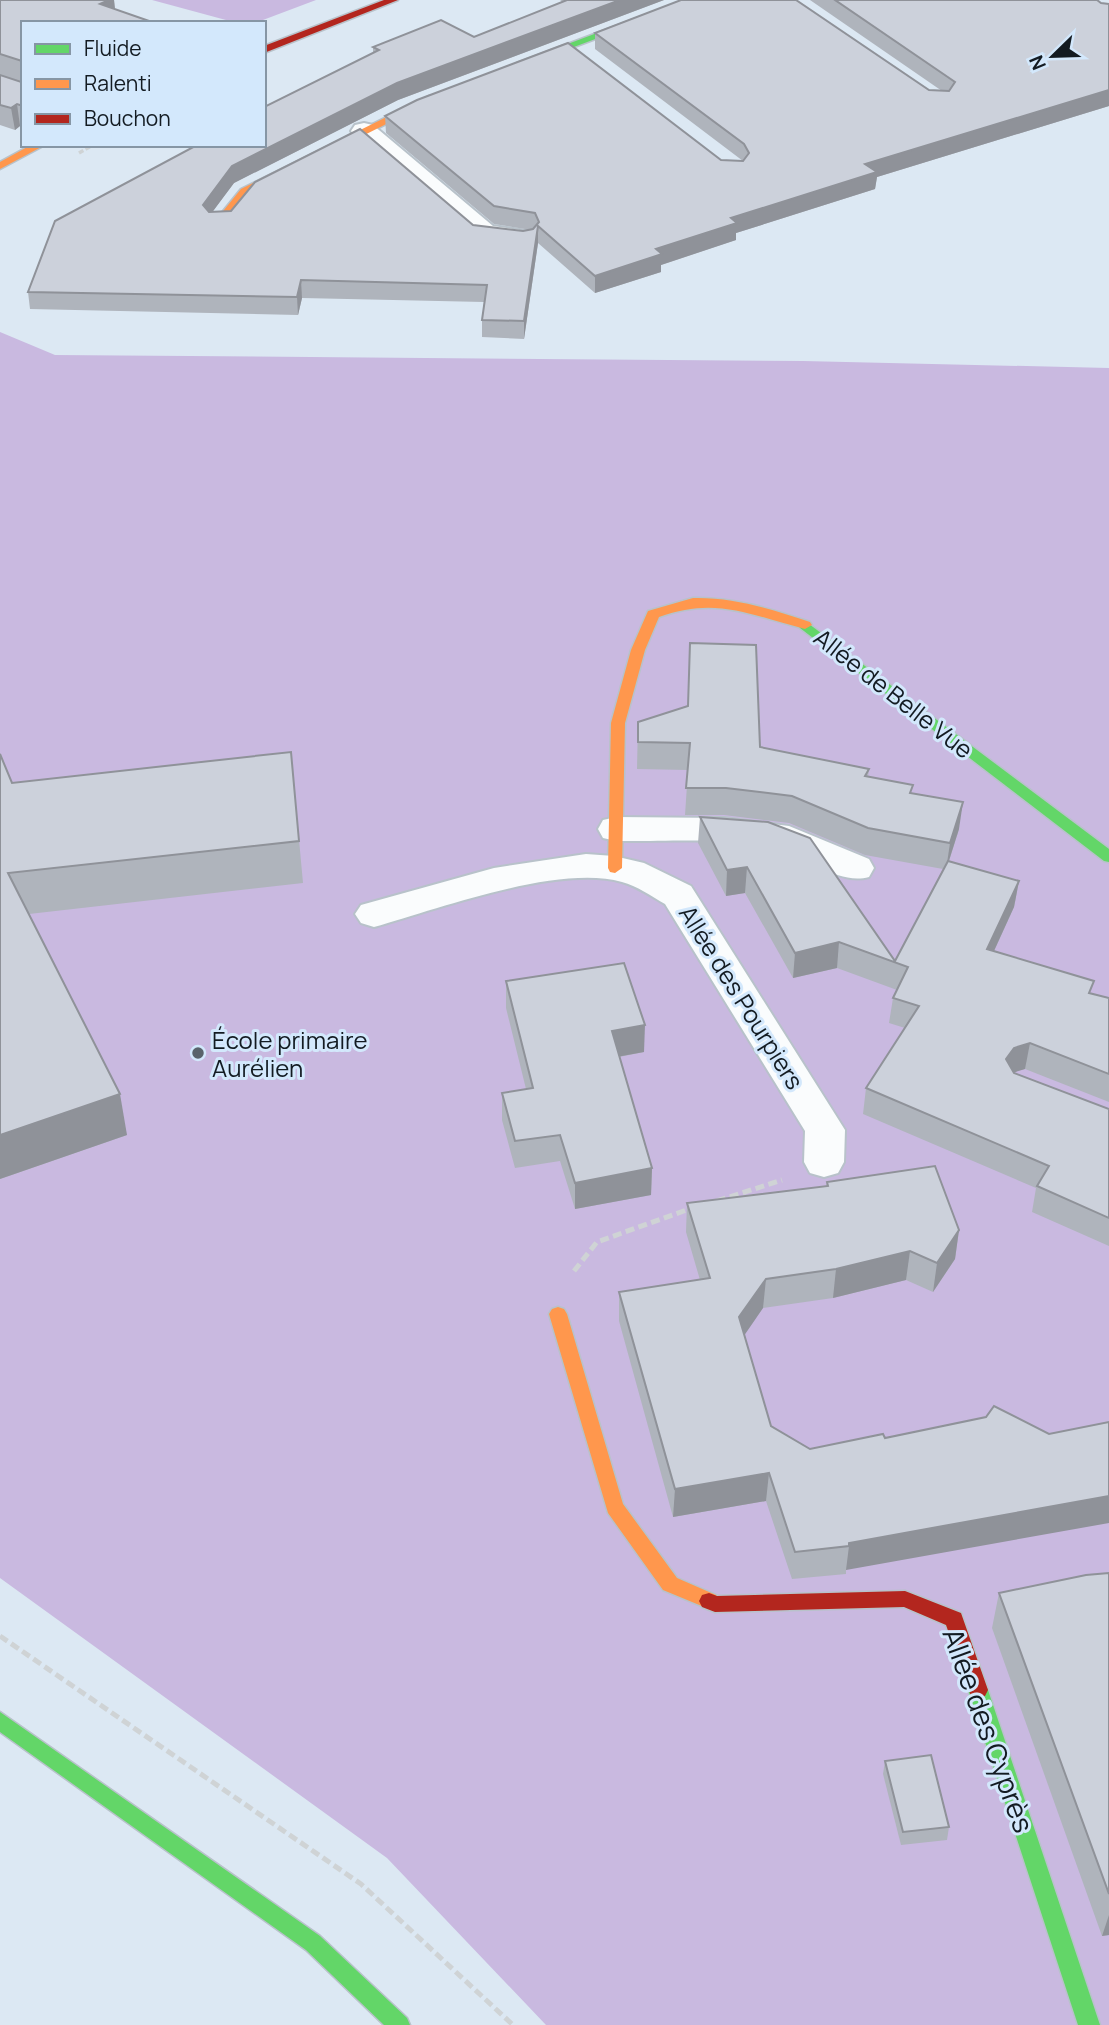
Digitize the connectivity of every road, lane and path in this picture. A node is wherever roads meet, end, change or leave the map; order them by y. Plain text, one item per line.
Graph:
1 (393, 0) edge
2 (694, 0) edge
3 (569, 45) junction
4 (266, 49) edge
5 (590, 61) edge
6 (507, 69) edge
7 (445, 94) edge
8 (364, 131) junction
9 (36, 147) edge
10 (0, 166) edge
11 (221, 221) edge
12 (523, 238) edge
13 (616, 829) junction
14 (1109, 856) edge
15 (615, 868) junction
16 (856, 868) dead end
17 (374, 914) dead end
18 (824, 1161) joint
19 (712, 1202) edge
20 (699, 1206) edge
21 (558, 1314) joint
22 (0, 1636) edge
23 (0, 1721) edge
24 (1095, 2021) edge
25 (399, 2025) edge
26 (513, 2025) edge

1 - 4 street
2 - 3 street
3 - 5 street
3 - 6 street
7 - 8 street
8 - 11 street
8 - 12 street
9 - 10 street
13 - 14 street, Allée de Belle Vue
13 - 15 street
13 - 16 street
15 - 17 street, Allée des Pourpiers
15 - 18 street, Allée des Pourpiers
18 - 19 path
20 - 21 path
21 - 24 street, Allée des Cyprès
22 - 26 path
23 - 25 street

